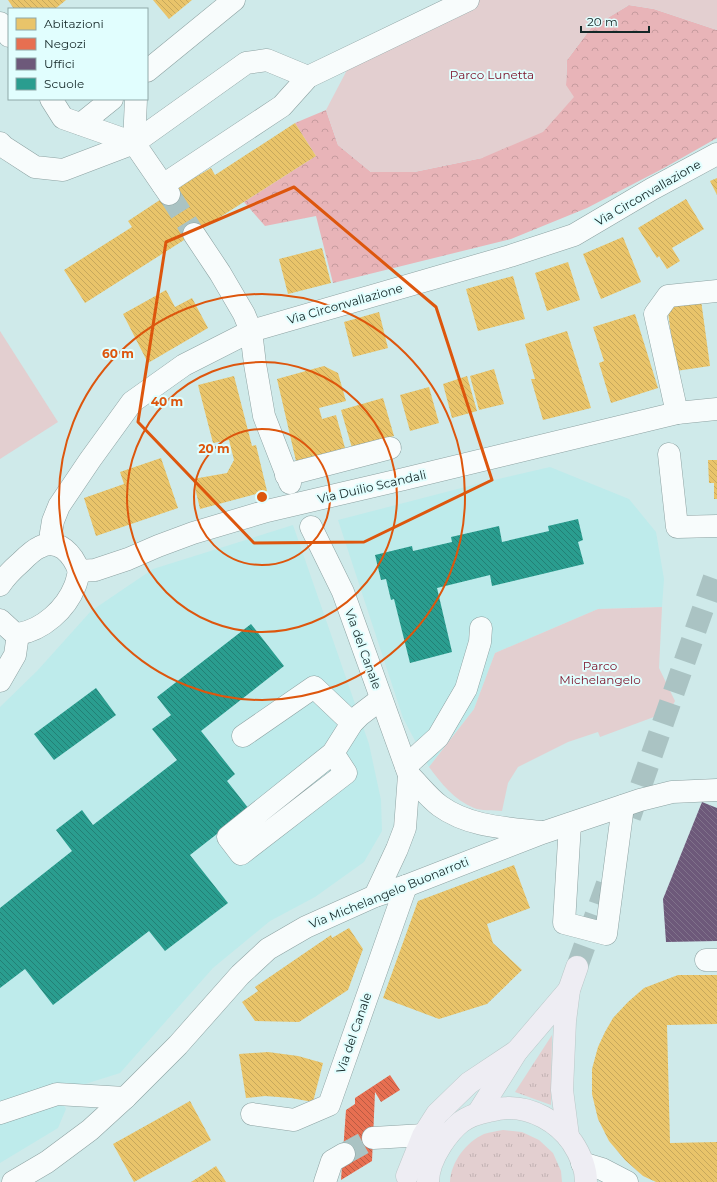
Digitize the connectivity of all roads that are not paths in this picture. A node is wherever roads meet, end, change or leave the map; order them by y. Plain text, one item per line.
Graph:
1 (234, 0) edge
2 (468, 0) edge
3 (0, 23) edge
4 (8, 35) edge
5 (148, 70) edge
6 (308, 77) junction
7 (52, 100) edge
8 (111, 100) edge
9 (136, 100) edge
10 (81, 124) junction
11 (0, 143) edge
12 (134, 143) junction
13 (717, 154) edge
14 (194, 234) tunnel mouth
15 (717, 291) edge
16 (251, 331) junction
17 (717, 409) edge
18 (677, 413) junction
19 (390, 448) dead end
20 (669, 454) dead end
21 (311, 526) dead end
22 (717, 526) edge
23 (50, 544) junction
24 (79, 571) junction
25 (0, 586) edge
26 (0, 620) edge
27 (481, 628) dead end
28 (18, 634) junction
29 (0, 681) edge
30 (381, 699) junction
31 (352, 723) junction
32 (243, 736) dead end
33 (333, 753) junction
34 (408, 770) junction
35 (714, 791) edge
36 (623, 806) junction
37 (570, 824) junction
38 (542, 833) junction
39 (406, 886) junction
40 (375, 896) junction
41 (577, 967) tunnel mouth
42 (568, 990) junction
43 (517, 1051) junction
44 (125, 1098) junction
45 (0, 1113) edge
46 (252, 1114) dead end
47 (478, 1114) junction
48 (448, 1134) junction
49 (423, 1136) junction
50 (568, 1136) junction
51 (373, 1138) tunnel mouth
52 (344, 1154) tunnel mouth
53 (434, 1156) junction
54 (584, 1172) edge
55 (402, 1179) edge
56 (13, 1182) edge
57 (325, 1182) edge
58 (428, 1182) edge
59 (627, 1182) edge

1 - 5 street
2 - 6 street
3 - 4 street
6 - 12 street
6 - 12 street
7 - 10 street
8 - 10 street
9 - 12 street
10 - 12 street
11 - 12 street
13 - 16 street, Via Circonvallazione
14 - 16 street
15 - 18 street
16 - 19 street
16 - 23 street, Via Circonvallazione
17 - 18 street, Via Duilio Scandali
18 - 24 street, Via Duilio Scandali
20 - 22 street
21 - 30 street, Via del Canale
23 - 24 street
23 - 25 street
24 - 28 street
26 - 28 street
27 - 34 street
28 - 29 street
30 - 31 street
30 - 34 street, Via del Canale
31 - 32 street
31 - 33 street
33 - 33 street
34 - 38 street, Via del Canale
34 - 40 street, Via del Canale
35 - 36 street, Via Michelangelo Buonarroti
36 - 37 street, Via Michelangelo Buonarroti
36 - 37 street
37 - 38 street, Via Michelangelo Buonarroti
38 - 39 street, Via Michelangelo Buonarroti
39 - 40 street, Via Michelangelo Buonarroti
39 - 46 street, Via del Canale
40 - 44 street, Via Michelangelo Buonarroti
41 - 42 main road
42 - 43 main road
42 - 50 main road
43 - 47 main road
43 - 49 main road
44 - 45 street
44 - 56 street, Via Michelangelo Buonarroti
47 - 48 main road
47 - 50 main road
48 - 49 street
48 - 53 main road
49 - 51 street
49 - 55 main road
50 - 54 main road
52 - 57 street
53 - 55 main road
53 - 58 main road
54 - 59 street

